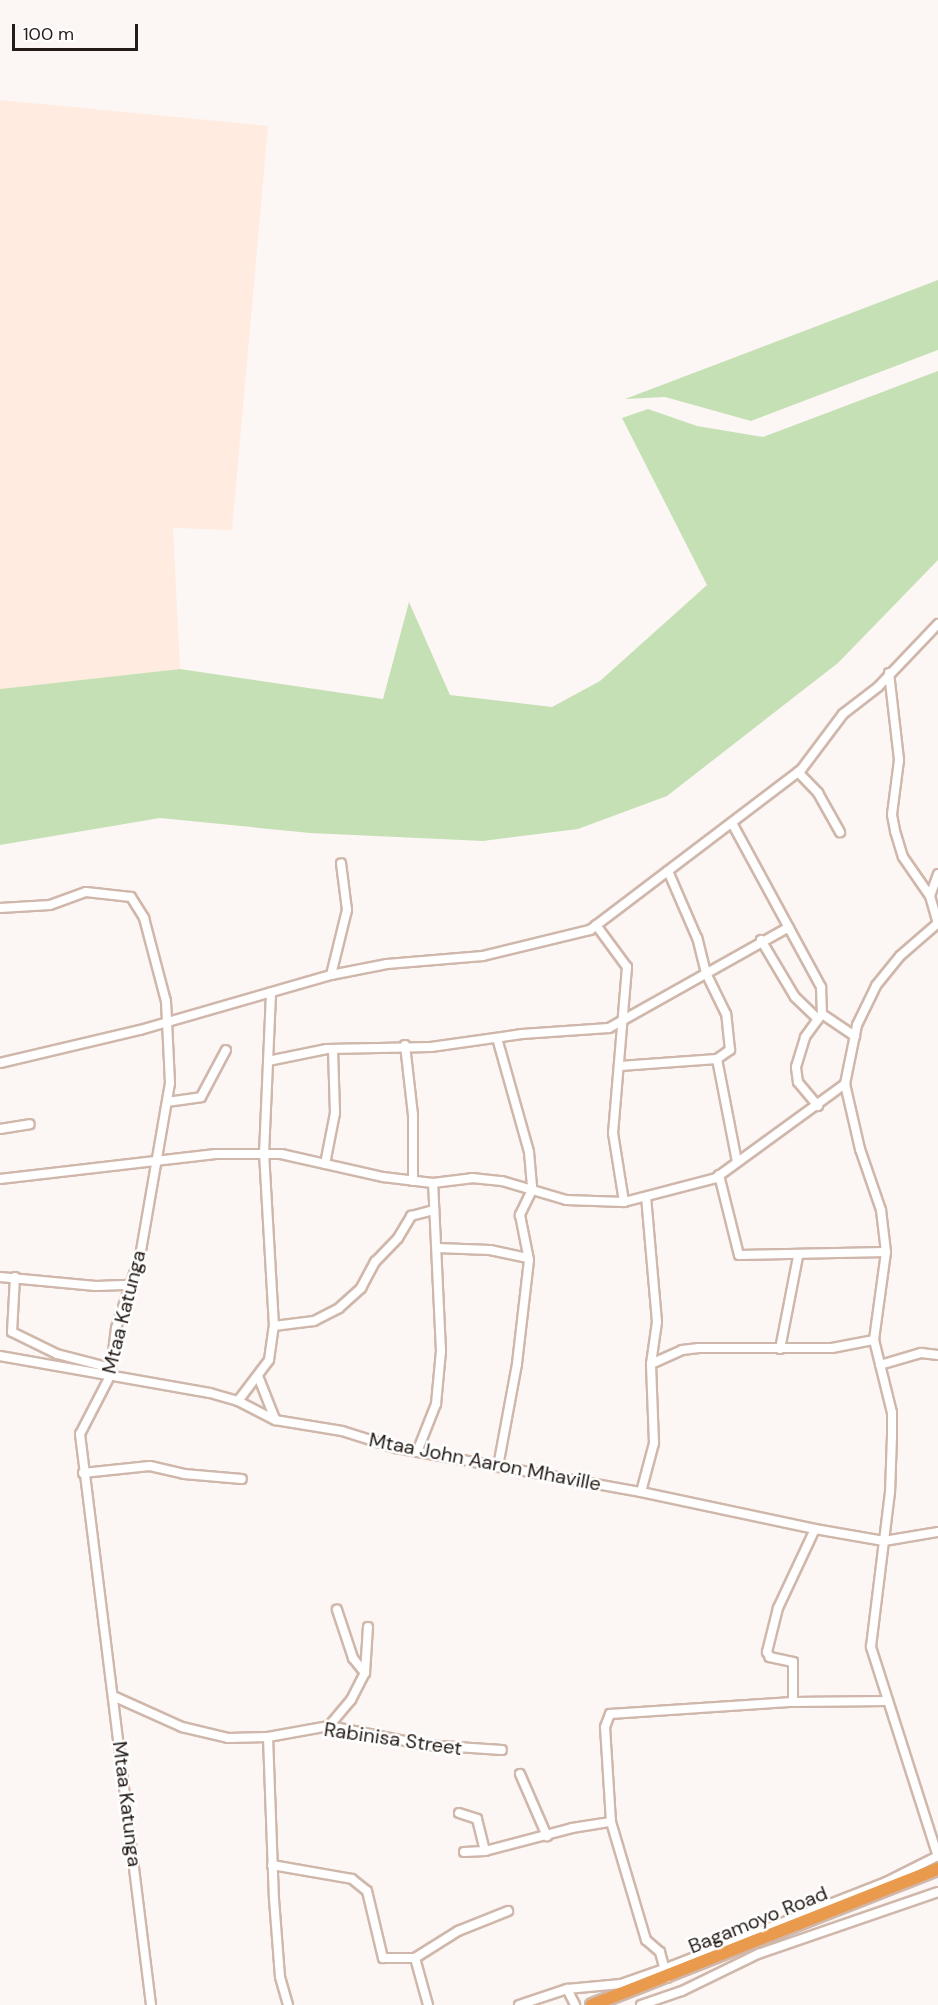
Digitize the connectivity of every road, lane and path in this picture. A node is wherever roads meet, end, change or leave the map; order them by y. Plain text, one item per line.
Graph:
1 (938, 624) edge
2 (889, 674) junction
3 (798, 772) junction
4 (732, 823) junction
5 (840, 832) dead end
6 (341, 863) dead end
7 (668, 871) junction
8 (938, 874) edge
9 (930, 896) junction
10 (0, 908) edge
11 (938, 924) edge
12 (596, 925) junction
13 (789, 927) junction
14 (761, 940) junction
15 (706, 973) junction
16 (331, 975) junction
17 (271, 992) junction
18 (820, 1017) junction
19 (624, 1022) junction
20 (167, 1023) junction
21 (855, 1036) junction
22 (497, 1038) junction
23 (405, 1045) junction
24 (333, 1049) junction
25 (226, 1050) dead end
26 (717, 1059) junction
27 (268, 1061) junction
28 (0, 1063) edge
29 (620, 1066) junction
30 (845, 1084) junction
31 (167, 1102) junction
32 (818, 1106) junction
33 (30, 1124) dead end
34 (0, 1129) edge
35 (264, 1154) junction
36 (153, 1161) junction
37 (737, 1162) junction
38 (325, 1164) junction
39 (719, 1175) junction
40 (0, 1179) edge
41 (413, 1181) junction
42 (433, 1183) junction
43 (532, 1190) junction
44 (645, 1197) junction
45 (624, 1202) junction
46 (434, 1210) junction
47 (437, 1248) junction
48 (886, 1252) junction
49 (798, 1256) junction
50 (528, 1258) junction
51 (0, 1277) edge
52 (15, 1277) junction
53 (130, 1285) junction
54 (274, 1326) junction
55 (874, 1340) junction
56 (780, 1349) junction
57 (938, 1354) edge
58 (0, 1356) edge
59 (651, 1364) junction
60 (880, 1365) junction
61 (110, 1372) junction
62 (258, 1376) junction
63 (238, 1401) junction
64 (275, 1420) junction
65 (417, 1452) junction
66 (498, 1467) junction
67 (83, 1473) junction
68 (242, 1479) dead end
69 (641, 1492) junction
70 (815, 1529) junction
71 (938, 1532) edge
72 (884, 1541) junction
73 (337, 1610) dead end
74 (368, 1627) dead end
75 (365, 1672) junction
76 (113, 1696) junction
77 (887, 1701) junction
78 (793, 1702) junction
79 (329, 1726) junction
80 (268, 1737) junction
81 (502, 1750) dead end
82 (520, 1773) dead end
83 (459, 1813) dead end
84 (611, 1822) junction
85 (547, 1836) junction
86 (485, 1851) junction
87 (464, 1852) dead end
88 (938, 1860) edge
89 (272, 1865) junction
90 (938, 1892) edge
91 (508, 1911) dead end
92 (415, 1958) junction
93 (665, 1973) junction
94 (567, 1989) junction
95 (151, 2005) edge
96 (288, 2005) edge
97 (428, 2005) edge
98 (519, 2005) edge
99 (575, 2005) edge
100 (593, 2005) edge
101 (641, 2005) edge

1 - 2 street
2 - 3 street
2 - 9 street
3 - 4 street
3 - 5 street
4 - 7 street
4 - 13 street
6 - 16 street
7 - 12 street
7 - 15 street
8 - 9 street
9 - 11 street
10 - 20 street, Mtaa Katunga
11 - 21 street
12 - 16 street
12 - 19 street
13 - 14 street
13 - 18 street
14 - 15 street
14 - 18 street
15 - 19 street
15 - 26 street
16 - 17 street
17 - 20 street
17 - 27 street
18 - 21 street
18 - 32 street
19 - 22 street
19 - 29 street
20 - 28 street
20 - 31 street, Mtaa Katunga
21 - 30 street
22 - 23 street
22 - 43 street
23 - 24 street
23 - 41 street
24 - 27 street
24 - 38 street
25 - 31 street
26 - 29 street
26 - 37 street
27 - 35 street
29 - 45 street
30 - 32 street
30 - 48 street
31 - 36 street, Mtaa Katunga
32 - 37 street
33 - 34 street
35 - 36 street
35 - 38 street
35 - 54 street
36 - 40 street
36 - 53 street, Mtaa Katunga
37 - 39 street
38 - 41 street
39 - 44 street
39 - 49 street
41 - 42 street
42 - 43 street
42 - 46 street
43 - 45 street
43 - 50 street
44 - 45 street
44 - 59 street
46 - 47 street
46 - 54 street
47 - 50 street
47 - 65 street
48 - 49 street
48 - 55 street
49 - 56 street
50 - 66 street
51 - 52 street
52 - 53 street
52 - 61 street
53 - 61 street, Mtaa Katunga
54 - 62 street
55 - 56 street
55 - 60 street
56 - 59 street
57 - 60 street
58 - 61 street, Mtaa John Aaron Mhaville
59 - 69 street
60 - 72 street
61 - 63 street, Mtaa John Aaron Mhaville
61 - 67 street, Mtaa Katunga
62 - 63 street
62 - 64 street
63 - 64 street, Mtaa John Aaron Mhaville
64 - 65 street, Mtaa John Aaron Mhaville
65 - 66 street, Mtaa John Aaron Mhaville
66 - 69 street, Mtaa John Aaron Mhaville
67 - 68 street
67 - 76 street, Mtaa Katunga
69 - 70 street, Mtaa John Aaron Mhaville
70 - 72 street, Mtaa John Aaron Mhaville
70 - 78 street
71 - 72 street, Mtaa John Aaron Mhaville
72 - 77 street
73 - 75 street
74 - 75 street
75 - 79 street
76 - 80 street, Rabinisa Street
76 - 95 street, Mtaa Katunga
77 - 78 street
77 - 88 street
78 - 84 street
79 - 80 street, Rabinisa Street
79 - 81 street, Rabinisa Street
80 - 89 street
82 - 85 street
83 - 86 street
84 - 85 street
84 - 93 street
85 - 86 street
86 - 87 street
88 - 93 highway, Bagamoyo Road
89 - 92 street
89 - 96 street
90 - 101 street
91 - 92 street
92 - 97 street
93 - 94 street
93 - 100 highway, Bagamoyo Road
94 - 98 street
94 - 99 street

